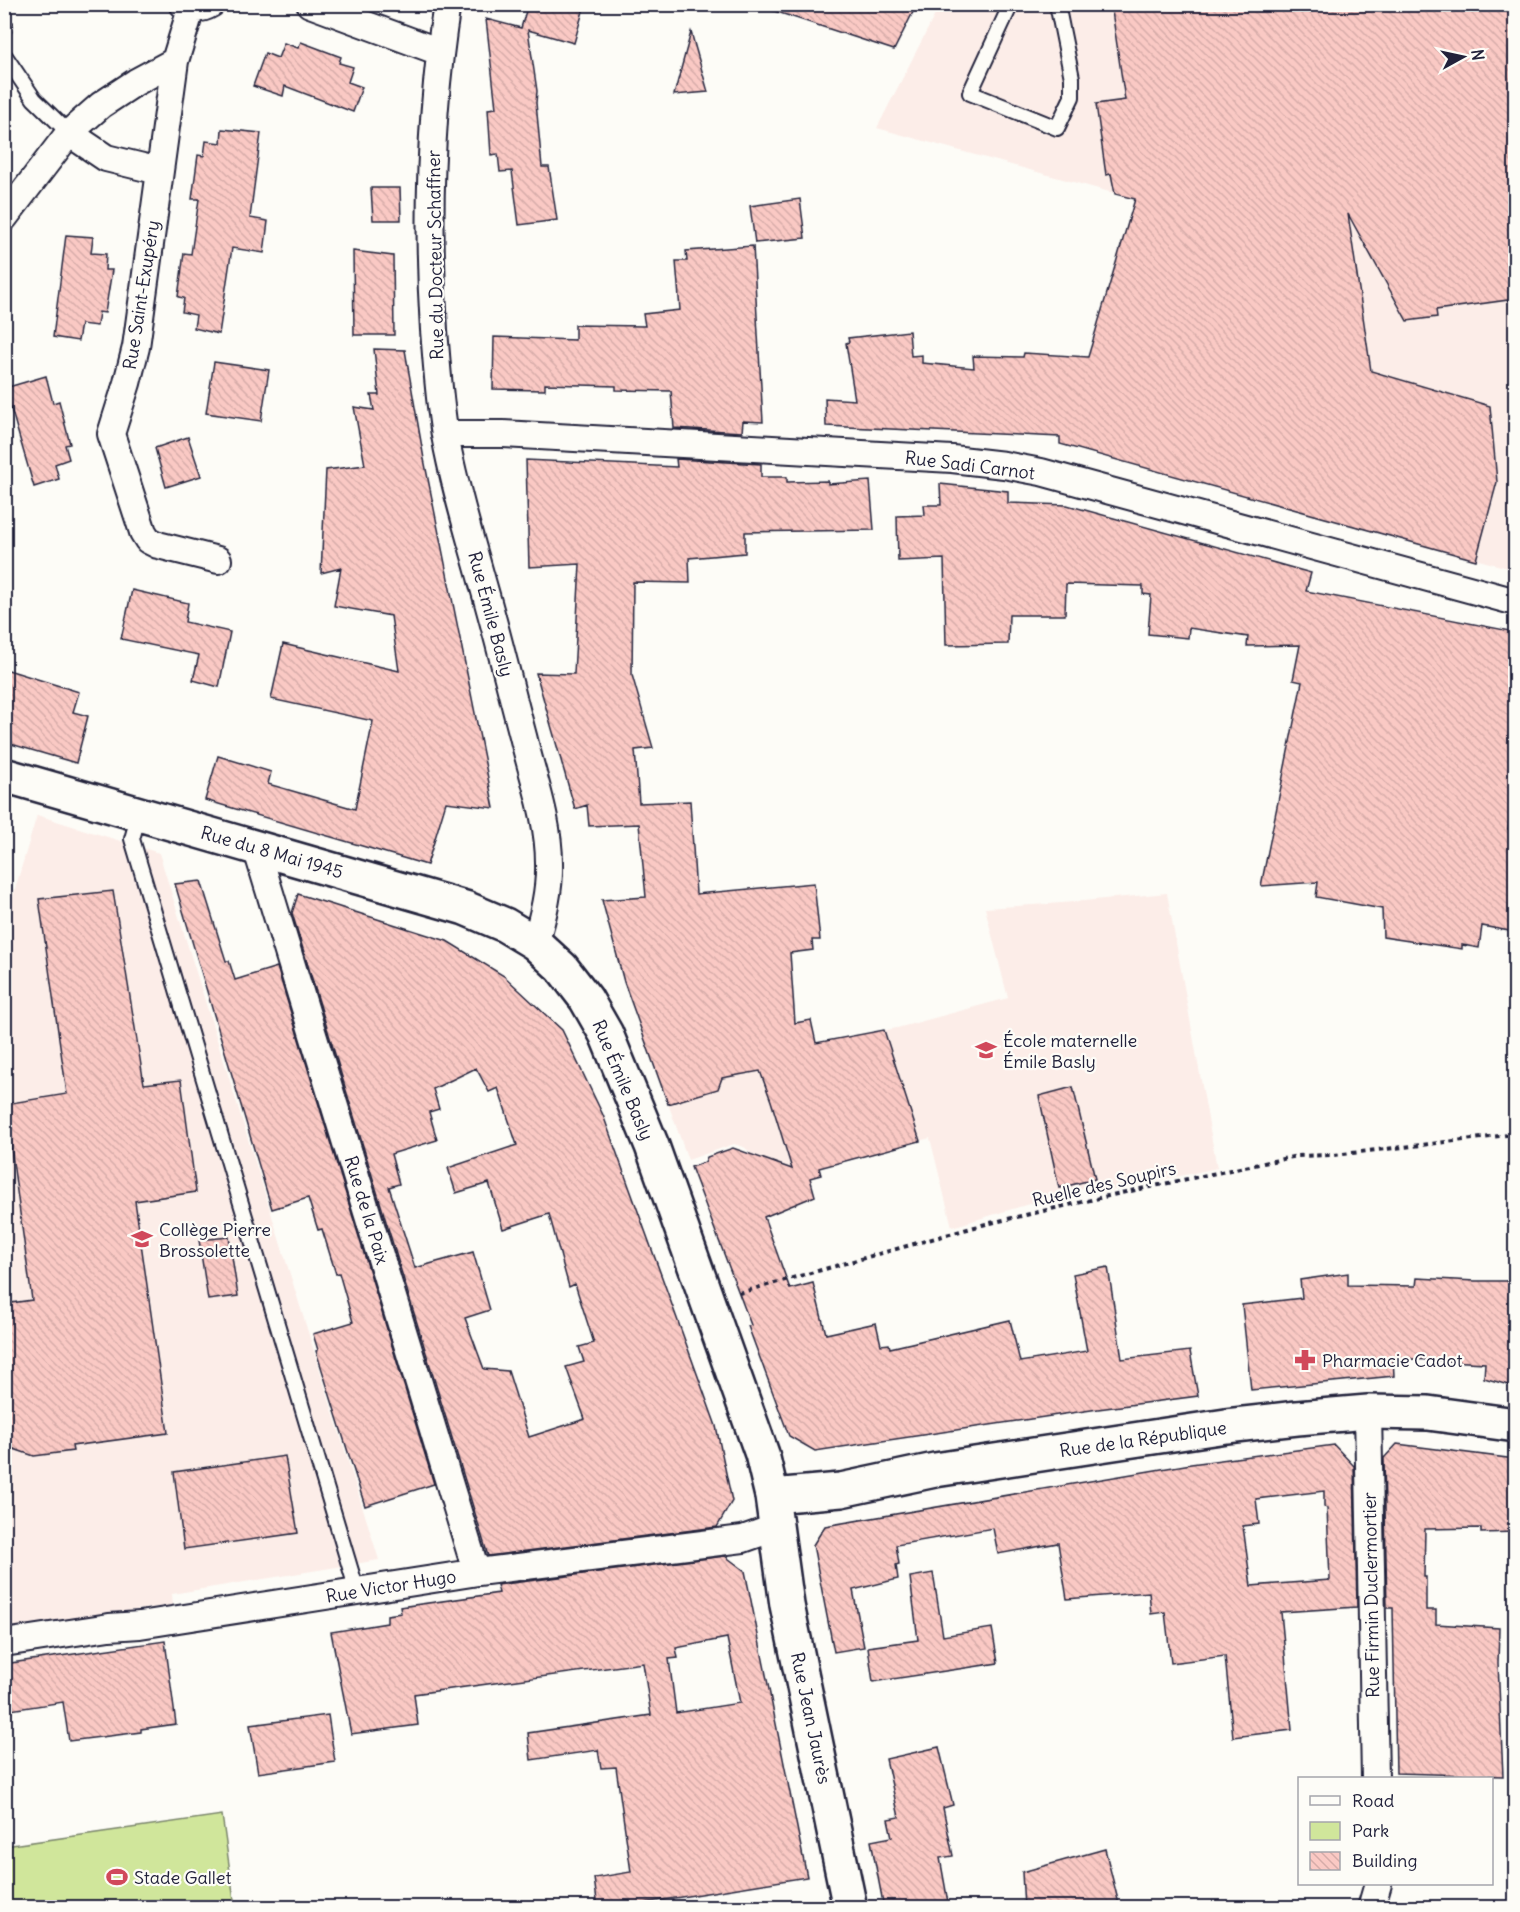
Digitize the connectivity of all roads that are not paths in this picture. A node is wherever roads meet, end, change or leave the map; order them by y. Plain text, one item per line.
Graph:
1 (309, 4) edge
2 (447, 4) edge
3 (1011, 4) edge
4 (1057, 4) edge
5 (195, 6) edge
6 (440, 52) junction
7 (5, 56) edge
8 (175, 61) junction
9 (69, 133) junction
10 (159, 171) junction
11 (4, 218) edge
12 (445, 434) junction
13 (218, 560) dead end
14 (1515, 602) edge
15 (4, 775) edge
16 (139, 813) junction
17 (256, 847) junction
18 (535, 943) junction
19 (1368, 1412) junction
20 (1515, 1425) edge
21 (774, 1511) junction
22 (478, 1572) junction
23 (357, 1591) junction
24 (4, 1643) edge
25 (1376, 1777) edge
26 (1378, 1885) edge
27 (1372, 1907) edge
28 (850, 1908) edge

1 - 6 street
2 - 6 street, Rue du Docteur Schaffner
3 - 4 lane
5 - 8 street, Rue Saint-Exupéry
6 - 12 street, Rue du Docteur Schaffner
7 - 9 lane
8 - 9 street
8 - 10 street, Rue Saint-Exupéry
9 - 10 street
9 - 11 street
10 - 13 street, Rue Saint-Exupéry
12 - 14 street, Rue Sadi Carnot
12 - 18 street, Rue Émile Basly
15 - 16 street, Rue du 8 Mai 1945
16 - 17 street, Rue du 8 Mai 1945
16 - 23 lane
17 - 18 street, Rue du 8 Mai 1945
17 - 22 street, Rue de la Paix
18 - 21 street, Rue Émile Basly
19 - 20 street, Rue de la République
19 - 21 street, Rue de la République
19 - 25 street, Rue Firmin Duclermortier
21 - 22 street, Rue Victor Hugo
21 - 28 street, Rue Jean Jaurès
22 - 23 street, Rue Victor Hugo
23 - 24 street, Rue Victor Hugo
26 - 27 street

